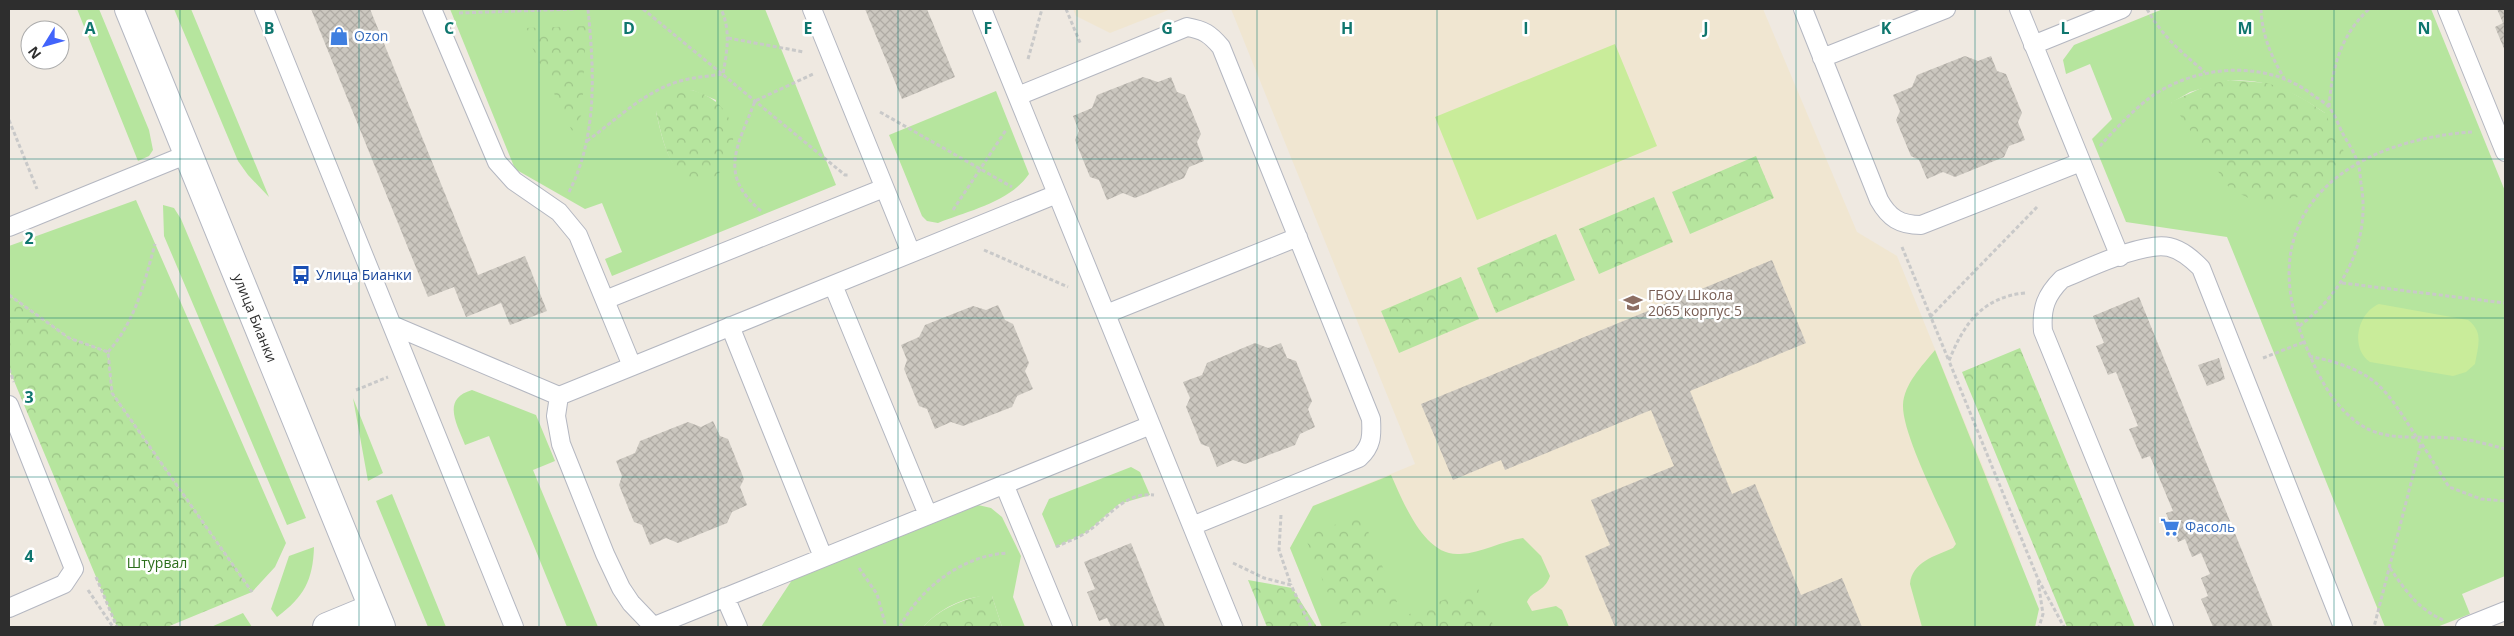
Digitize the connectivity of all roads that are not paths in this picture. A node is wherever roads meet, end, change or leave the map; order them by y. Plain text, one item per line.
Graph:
1 (129, 9) edge
2 (264, 9) edge
3 (812, 9) edge
4 (982, 9) edge
5 (1802, 9) edge
6 (1946, 9) edge
7 (2019, 9) edge
8 (2122, 9) edge
9 (2447, 9) edge
10 (433, 12) edge
11 (2033, 45) junction
12 (1822, 58) junction
13 (1018, 96) junction
14 (2505, 152) edge
15 (188, 154) junction
16 (2082, 164) junction
17 (884, 188) junction
18 (1057, 194) junction
19 (9, 227) edge
20 (1298, 237) junction
21 (911, 253) junction
22 (2120, 257) junction
23 (833, 285) junction
24 (605, 300) junction
25 (1106, 314) junction
26 (392, 325) junction
27 (730, 326) junction
28 (632, 366) junction
29 (559, 396) junction
30 (9, 405) edge
31 (1151, 424) junction
32 (1004, 484) junction
33 (928, 515) junction
34 (1192, 526) junction
35 (829, 554) junction
36 (725, 597) junction
37 (9, 608) edge
38 (2505, 611) edge
39 (377, 618) edge
40 (652, 626) edge
41 (2466, 626) edge
42 (327, 627) edge
43 (514, 627) edge
44 (738, 627) edge
45 (1063, 627) edge
46 (1233, 627) edge
47 (2164, 627) edge
48 (2343, 627) edge

1 - 15 street, улица Бианки
2 - 26 lane
3 - 17 lane
4 - 13 lane
5 - 12 lane
6 - 12 lane
7 - 11 lane
8 - 11 lane
9 - 14 lane
10 - 24 lane
11 - 16 lane
12 - 16 lane
13 - 18 lane
13 - 20 lane
15 - 19 lane
15 - 39 street, улица Бианки
16 - 22 lane
17 - 21 lane
17 - 24 lane
18 - 21 lane
18 - 25 lane
20 - 25 lane
20 - 34 lane
21 - 23 lane
22 - 47 lane
22 - 48 lane
23 - 27 lane
23 - 33 lane
24 - 28 lane
25 - 31 lane
26 - 29 lane
26 - 43 lane
27 - 28 lane
27 - 35 lane
28 - 29 lane
29 - 40 lane
30 - 37 lane
31 - 32 lane
31 - 34 lane
32 - 33 lane
32 - 45 lane
33 - 35 lane
34 - 46 lane
35 - 36 lane
36 - 40 lane
36 - 44 lane
38 - 41 lane
39 - 42 street

